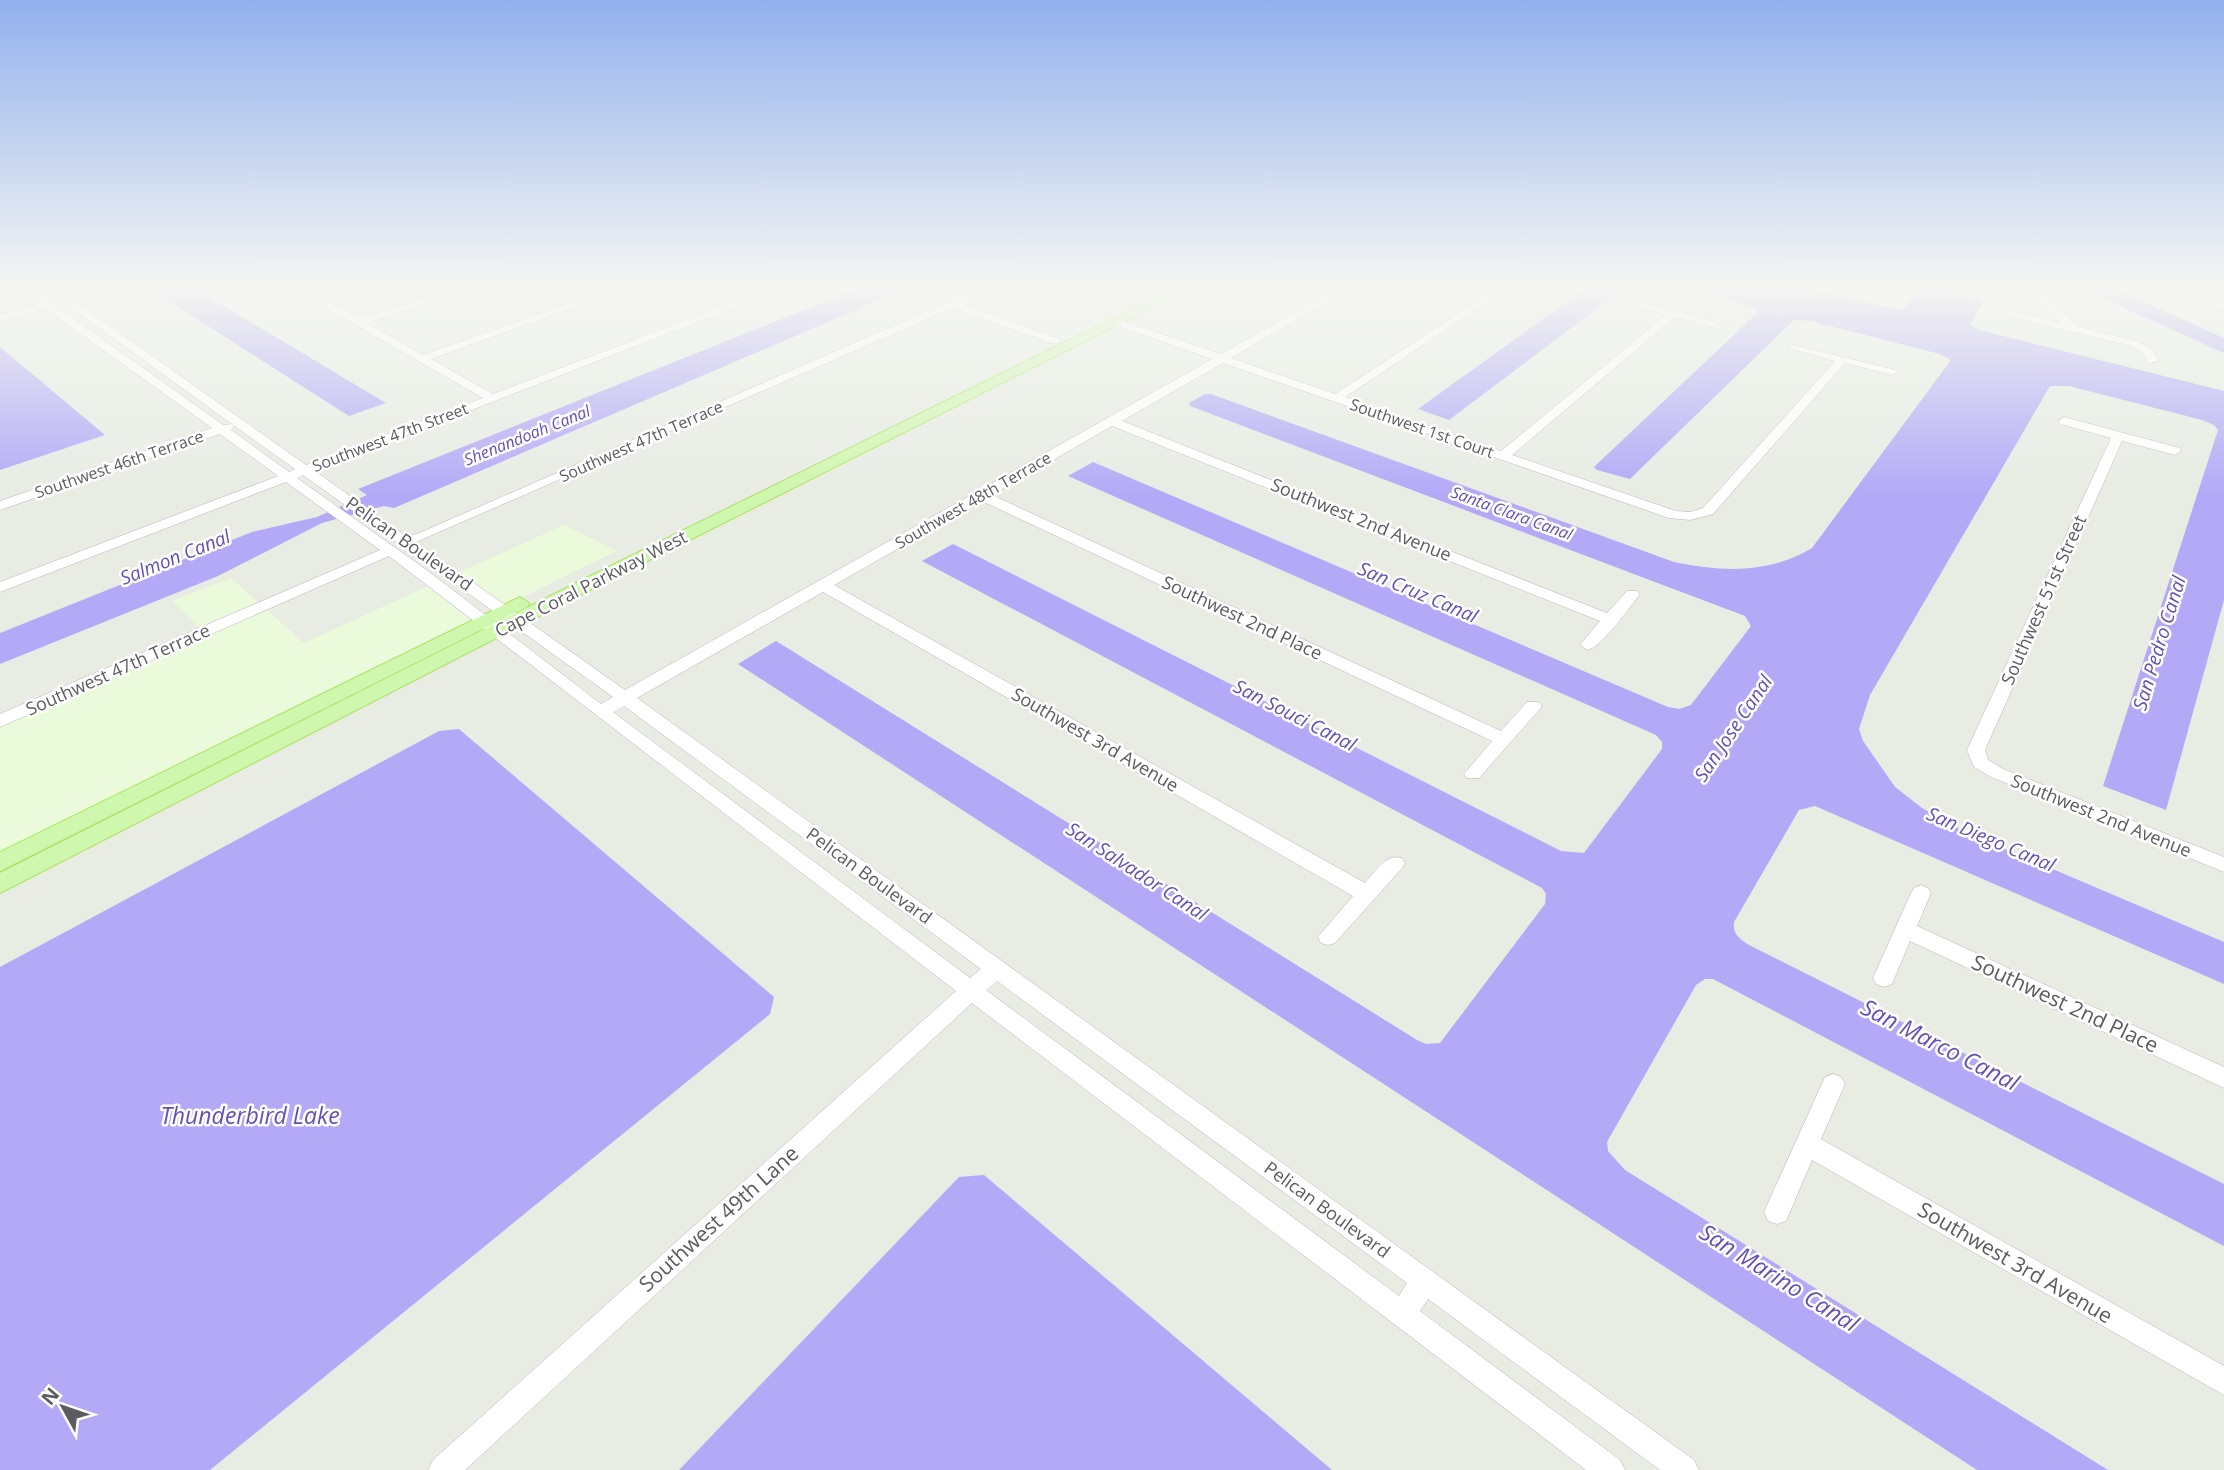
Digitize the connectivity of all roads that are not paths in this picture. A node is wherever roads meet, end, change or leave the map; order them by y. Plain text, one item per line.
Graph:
1 (119, 357) edge
2 (146, 357) edge
3 (417, 357) edge
4 (428, 357) edge
5 (600, 357) edge
6 (832, 357) edge
7 (1024, 357) edge
8 (1035, 357) edge
9 (1047, 357) edge
10 (1214, 357) edge
11 (1225, 357) edge
12 (1399, 357) edge
13 (1622, 357) edge
14 (1834, 357) edge
15 (2151, 357) edge
16 (421, 359) junction
17 (1221, 359) junction
18 (1843, 359) junction
19 (2153, 361) dead end
20 (1892, 372) dead end
21 (987, 387) junction
22 (492, 398) junction
23 (1336, 398) junction
24 (1111, 421) junction
25 (2064, 422) dead end
26 (239, 423) junction
27 (219, 429) junction
28 (2118, 436) junction
29 (2175, 451) dead end
30 (1503, 456) junction
31 (304, 470) junction
32 (287, 477) junction
33 (981, 495) junction
34 (0, 506) edge
35 (357, 528) junction
36 (407, 542) junction
37 (389, 551) junction
38 (822, 585) junction
39 (0, 587) edge
40 (1632, 594) dead end
41 (1611, 620) junction
42 (500, 622) junction
43 (1588, 645) dead end
44 (625, 698) junction
45 (1533, 706) dead end
46 (600, 712) junction
47 (0, 722) edge
48 (1504, 739) junction
49 (1980, 763) joint
50 (1473, 774) dead end
51 (0, 862) edge
52 (1395, 863) dead end
53 (2224, 865) edge
54 (0, 884) edge
55 (1921, 893) dead end
56 (1367, 894) junction
57 (1906, 930) junction
58 (1328, 937) dead end
59 (996, 968) junction
60 (1884, 978) dead end
61 (971, 991) junction
62 (2224, 1078) edge
63 (1833, 1084) dead end
64 (1807, 1144) junction
65 (1777, 1212) dead end
66 (1424, 1280) junction
67 (1403, 1315) junction
68 (2224, 1381) edge
69 (443, 1470) edge
70 (1610, 1470) edge
71 (1684, 1470) edge

1 - 27 street, Pelican Boulevard
2 - 26 street, Pelican Boulevard
3 - 16 street
4 - 16 street
5 - 22 street, Southwest 47th Street
6 - 36 street, Southwest 47th Terrace
7 - 42 main road, Cape Coral Parkway West
8 - 21 main road
9 - 21 main road, Cape Coral Parkway West
10 - 17 street, Southwest 1st Court
11 - 17 street, Southwest 48th Terrace
12 - 23 street
13 - 30 street
14 - 18 street
15 - 19 street
16 - 22 street
17 - 23 street, Southwest 1st Court
17 - 24 street, Southwest 48th Terrace
18 - 20 street
18 - 30 street, Southwest 1st Court
21 - 42 main road, Cape Coral Parkway West
22 - 31 street, Southwest 47th Street
23 - 30 street, Southwest 1st Court
24 - 33 street, Southwest 48th Terrace
24 - 41 street, Southwest 2nd Avenue
25 - 28 street
26 - 27 street, Southwest 46th Terrace
26 - 31 street, Pelican Boulevard
27 - 32 street, Pelican Boulevard
27 - 34 street, Southwest 46th Terrace
28 - 29 street
28 - 49 street, Southwest 51st Street
31 - 32 street, Southwest 47th Street
31 - 36 street, Pelican Boulevard
32 - 35 street, Pelican Boulevard
32 - 39 street, Southwest 47th Street
33 - 38 street, Southwest 48th Terrace
33 - 48 street, Southwest 2nd Place
35 - 36 street
35 - 37 street, Pelican Boulevard
36 - 42 street, Pelican Boulevard
37 - 42 street, Pelican Boulevard
37 - 47 street, Southwest 47th Terrace
38 - 44 street, Southwest 48th Terrace
38 - 56 street, Southwest 3rd Avenue
40 - 41 street
41 - 43 street
42 - 44 street, Pelican Boulevard
42 - 46 street, Pelican Boulevard
42 - 51 main road, Cape Coral Parkway West
42 - 54 main road, Cape Coral Parkway West
44 - 46 street, Southwest 48th Terrace
44 - 59 street, Pelican Boulevard
45 - 48 street
46 - 61 street, Pelican Boulevard
48 - 50 street
49 - 53 street, Southwest 2nd Avenue
52 - 56 street
55 - 57 street
56 - 58 street
57 - 60 street
57 - 62 street, Southwest 2nd Place
59 - 61 street, Southwest 49th Lane
59 - 66 street, Pelican Boulevard
61 - 67 street, Pelican Boulevard
61 - 69 street, Southwest 49th Lane
63 - 64 street
64 - 65 street
64 - 68 street, Southwest 3rd Avenue
66 - 67 street
66 - 71 street, Pelican Boulevard
67 - 70 street, Pelican Boulevard

